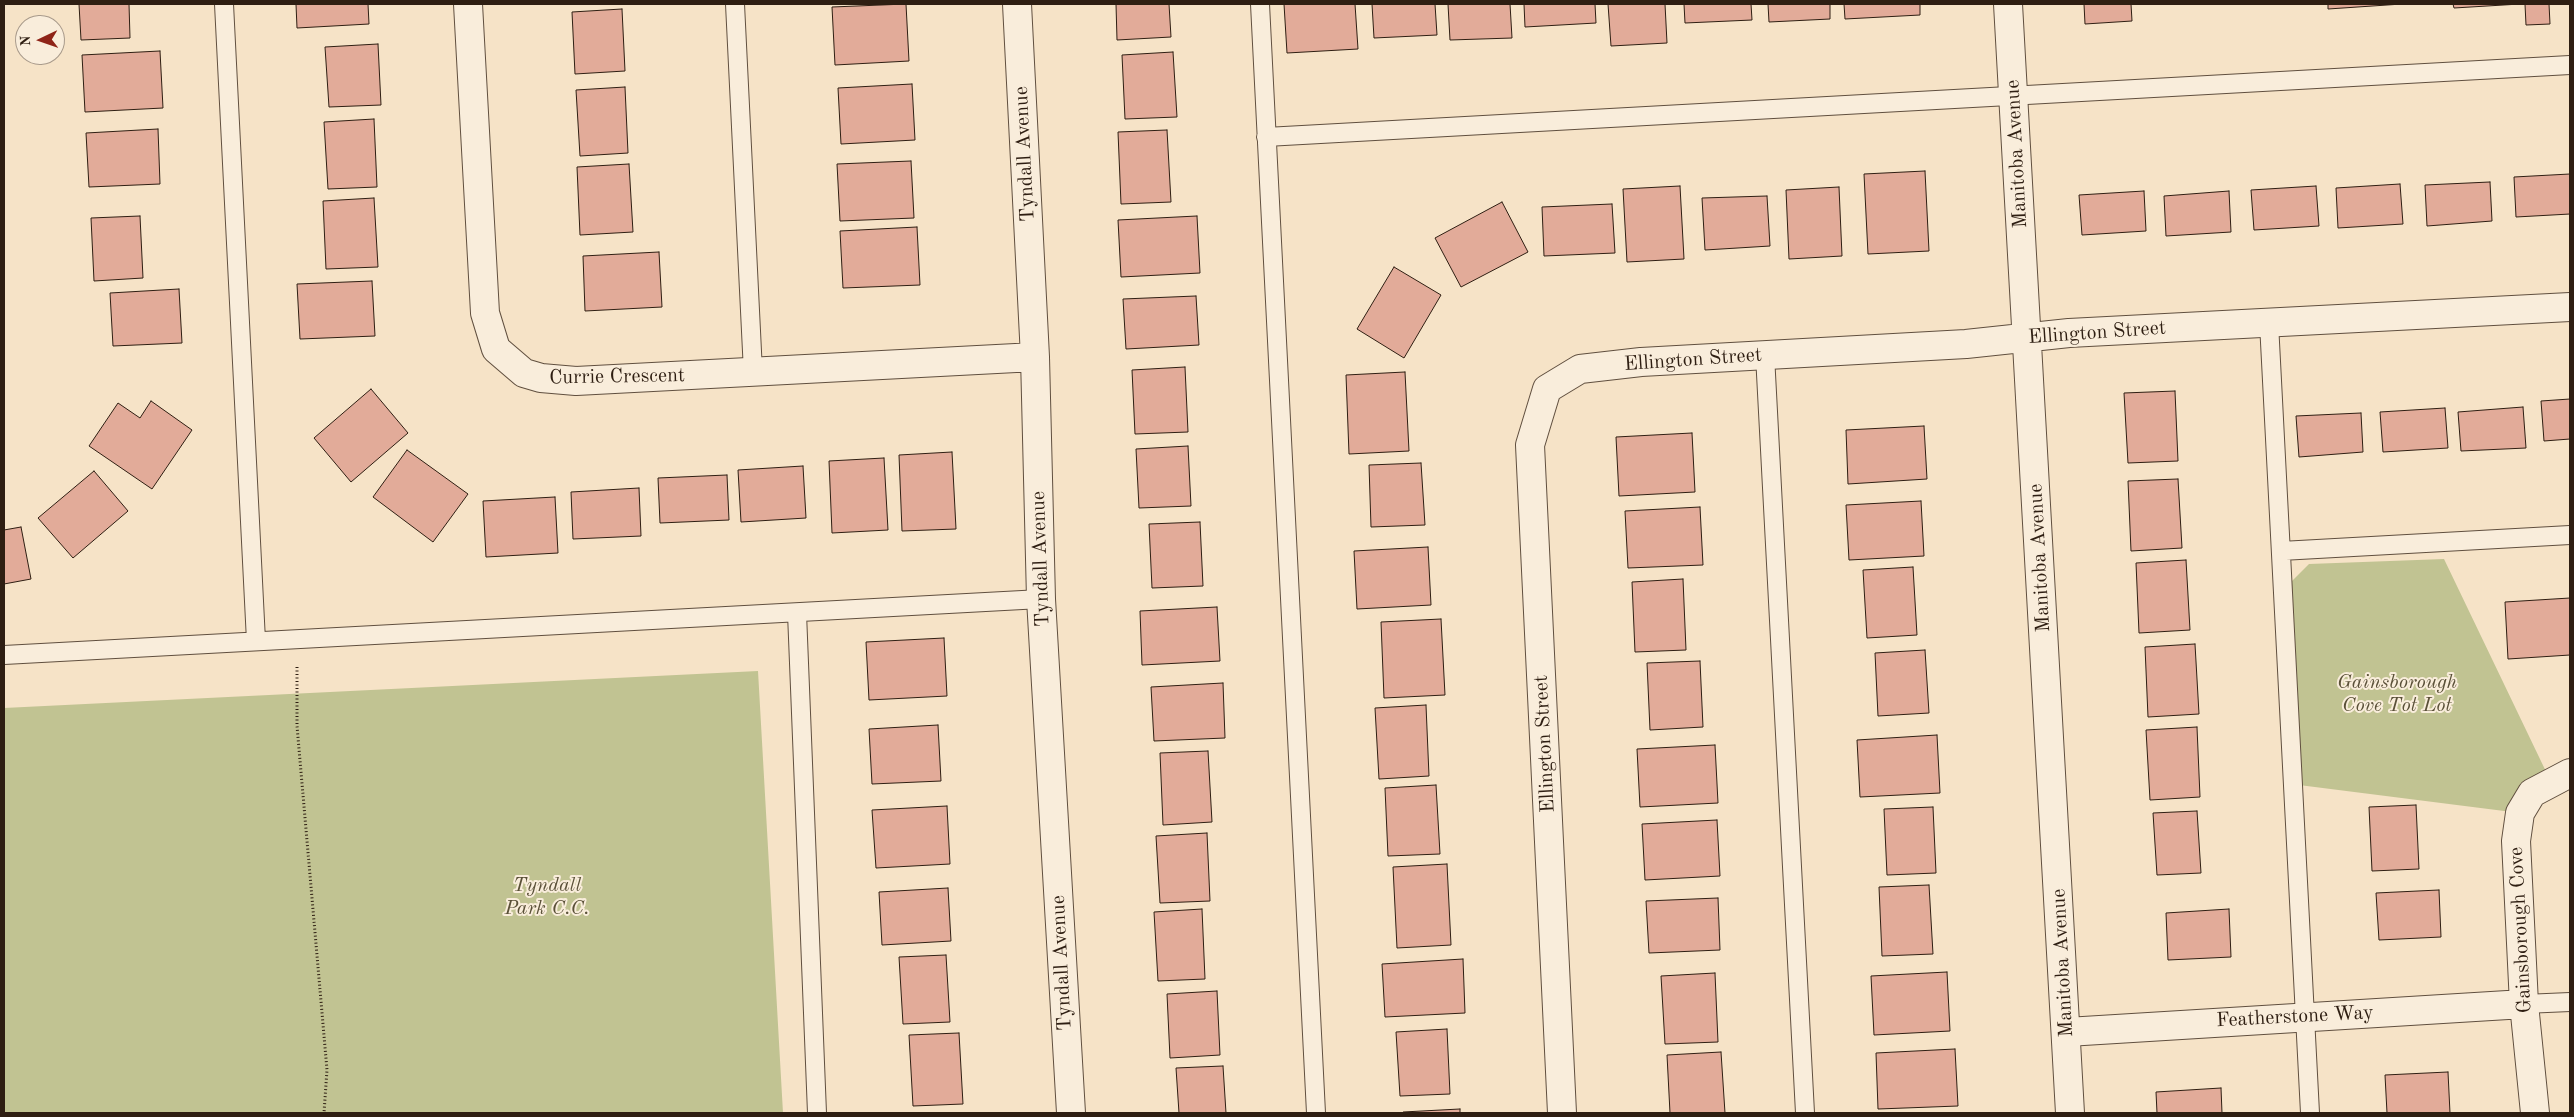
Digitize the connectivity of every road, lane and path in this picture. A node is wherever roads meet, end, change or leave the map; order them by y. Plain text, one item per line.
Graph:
1 (224, 4) edge
2 (468, 4) edge
3 (735, 4) edge
4 (1017, 4) edge
5 (1260, 4) edge
6 (2008, 4) edge
7 (2570, 65) edge
8 (2014, 95) junction
9 (1266, 137) junction
10 (2570, 307) edge
11 (2269, 323) junction
12 (2027, 338) junction
13 (1765, 354) junction
14 (1035, 357) junction
15 (753, 372) junction
16 (2570, 535) edge
17 (2281, 551) junction
18 (1041, 599) junction
19 (797, 613) junction
20 (295, 639) junction
21 (256, 641) junction
22 (4, 655) edge
23 (2570, 773) edge
24 (2570, 1002) edge
25 (2524, 1004) junction
26 (2307, 1016) junction
27 (2067, 1032) junction
28 (324, 1113) edge
29 (817, 1113) edge
30 (1071, 1113) edge
31 (1316, 1113) edge
32 (1562, 1113) edge
33 (1805, 1113) edge
34 (2070, 1113) edge
35 (2310, 1113) edge
36 (2535, 1113) edge

1 - 21 lane
2 - 15 street, Currie Crescent
3 - 15 lane
4 - 14 street, Tyndall Avenue
5 - 9 lane
6 - 8 street, Manitoba Avenue
7 - 8 lane
8 - 9 lane
8 - 12 street, Manitoba Avenue
9 - 31 lane
10 - 11 street, Ellington Street
11 - 12 street, Ellington Street
11 - 17 lane
12 - 13 street, Ellington Street
12 - 27 street, Manitoba Avenue
13 - 32 street, Ellington Street
13 - 33 lane
14 - 15 street, Currie Crescent
14 - 18 street, Tyndall Avenue
16 - 17 lane
17 - 26 lane
18 - 19 lane
18 - 30 street, Tyndall Avenue
19 - 20 lane
19 - 29 lane
20 - 21 lane
20 - 28 path
21 - 22 lane
23 - 25 street, Gainsborough Cove
24 - 25 lane
25 - 26 street, Featherstone Way
25 - 36 street, Gainsborough Cove
26 - 27 street, Featherstone Way
26 - 35 lane
27 - 34 street, Manitoba Avenue

